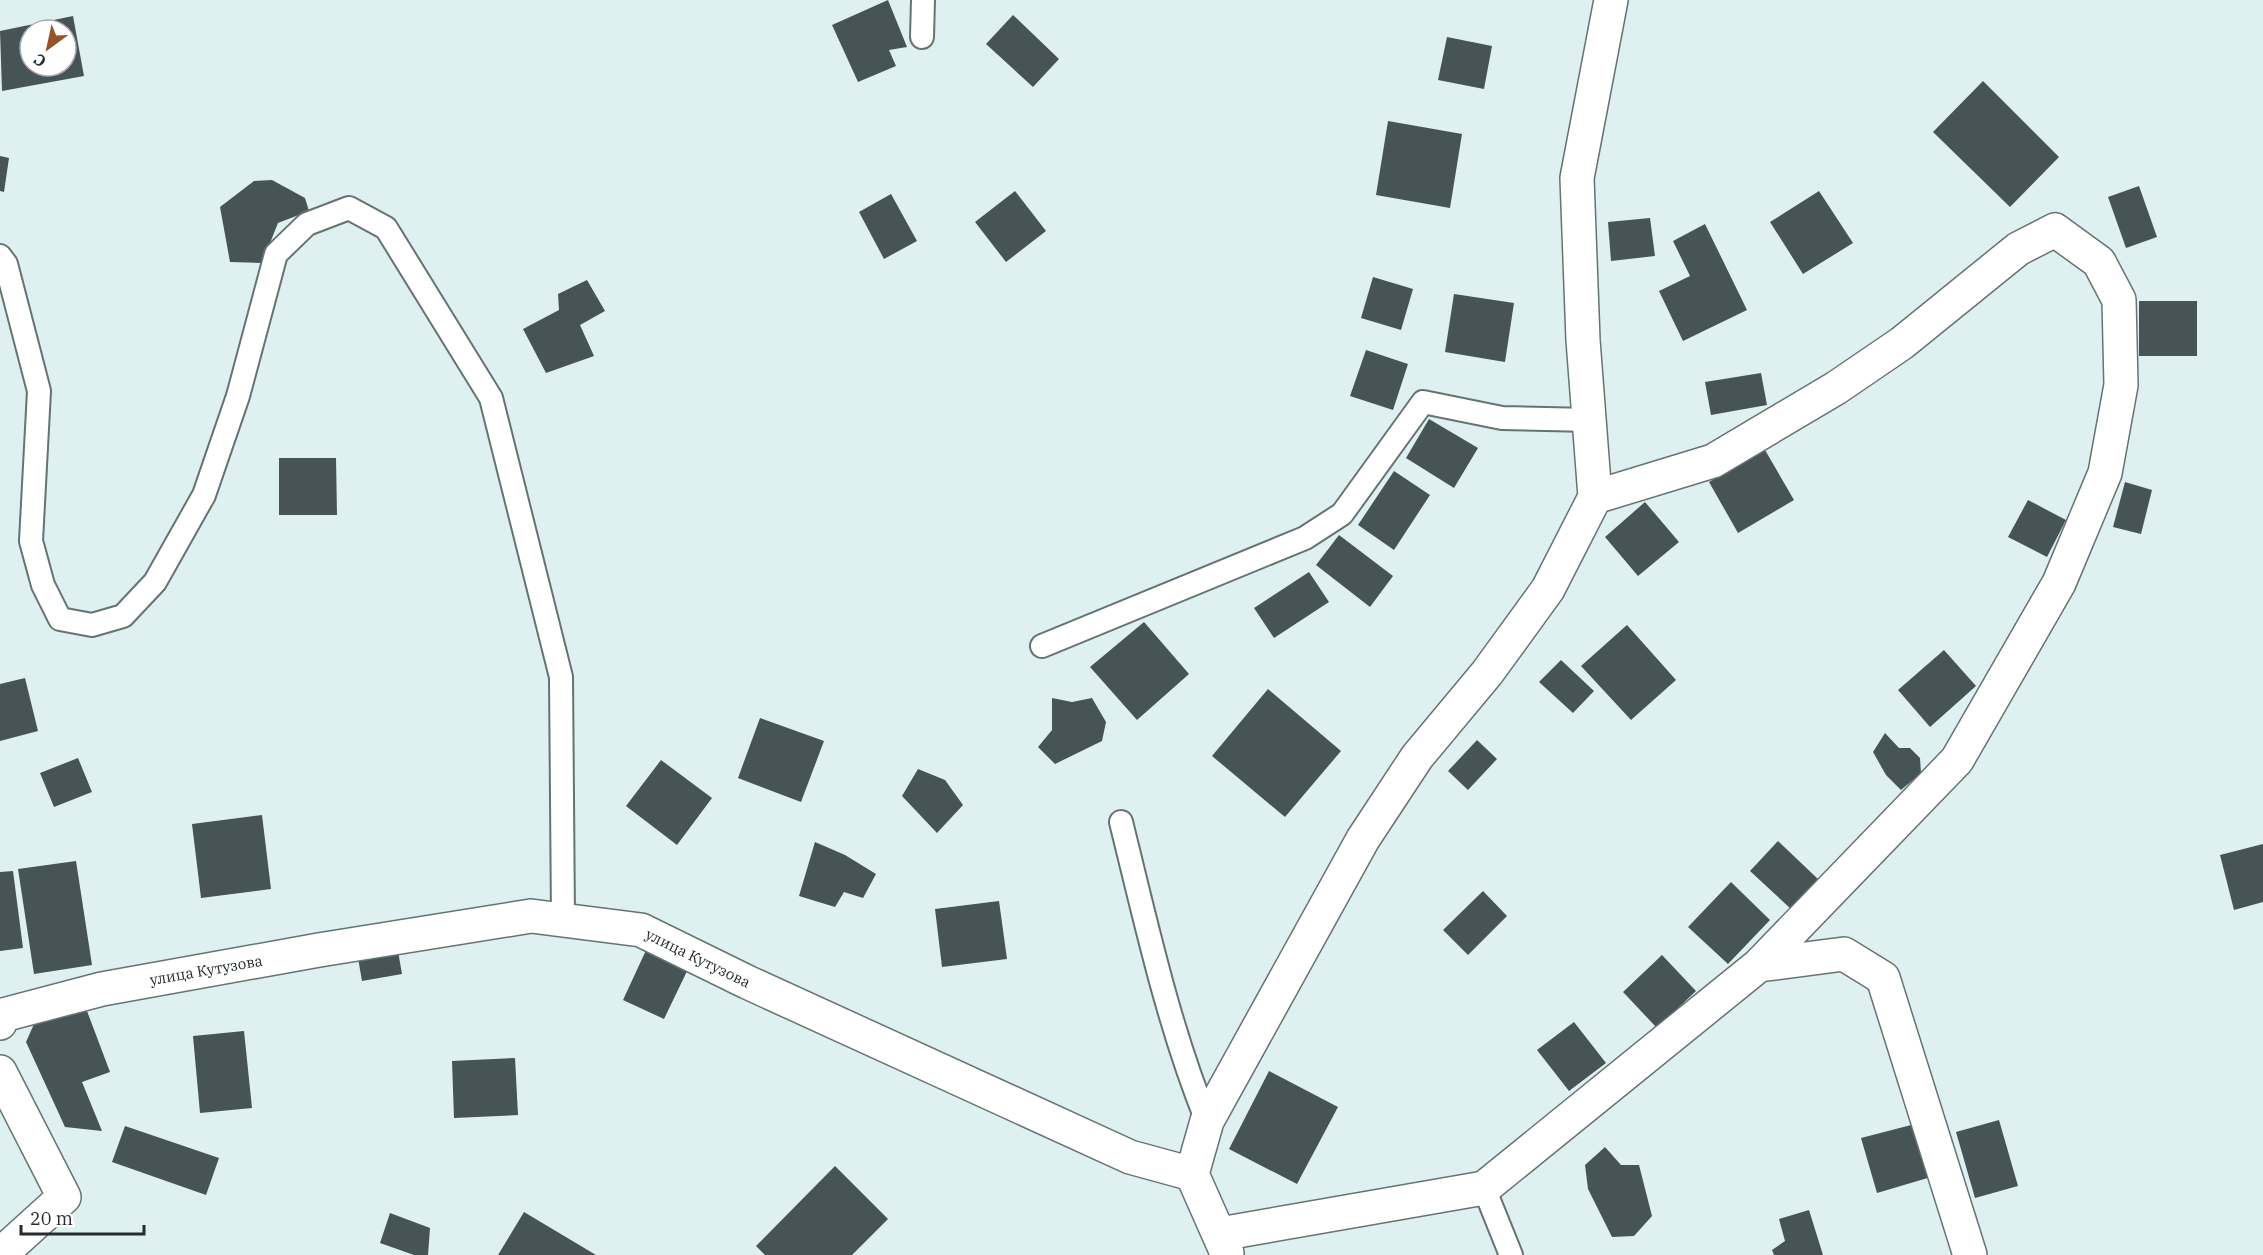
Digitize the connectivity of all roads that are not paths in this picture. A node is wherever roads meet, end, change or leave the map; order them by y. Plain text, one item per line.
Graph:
1 (923, 0) edge
2 (1611, 0) edge
3 (922, 37) dead end
4 (0, 256) edge
5 (1589, 420) junction
6 (1595, 497) junction
7 (1042, 646) dead end
8 (1121, 822) dead end
9 (563, 920) junction
10 (1759, 965) junction
11 (0, 1023) edge
12 (0, 1072) edge
13 (1207, 1121) junction
14 (1192, 1174) junction
15 (1484, 1188) junction
16 (1224, 1244) edge
17 (0, 1255) edge
18 (1511, 1255) edge
19 (1970, 1255) edge

1 - 3 lane
2 - 5 street
4 - 9 lane
5 - 6 street
5 - 7 lane
6 - 10 street
6 - 13 street
8 - 13 lane
9 - 11 street, улица Кутузова
9 - 14 street, улица Кутузова
10 - 15 street
10 - 19 street
12 - 17 street
13 - 14 street
14 - 16 street
15 - 16 street
15 - 18 lane

